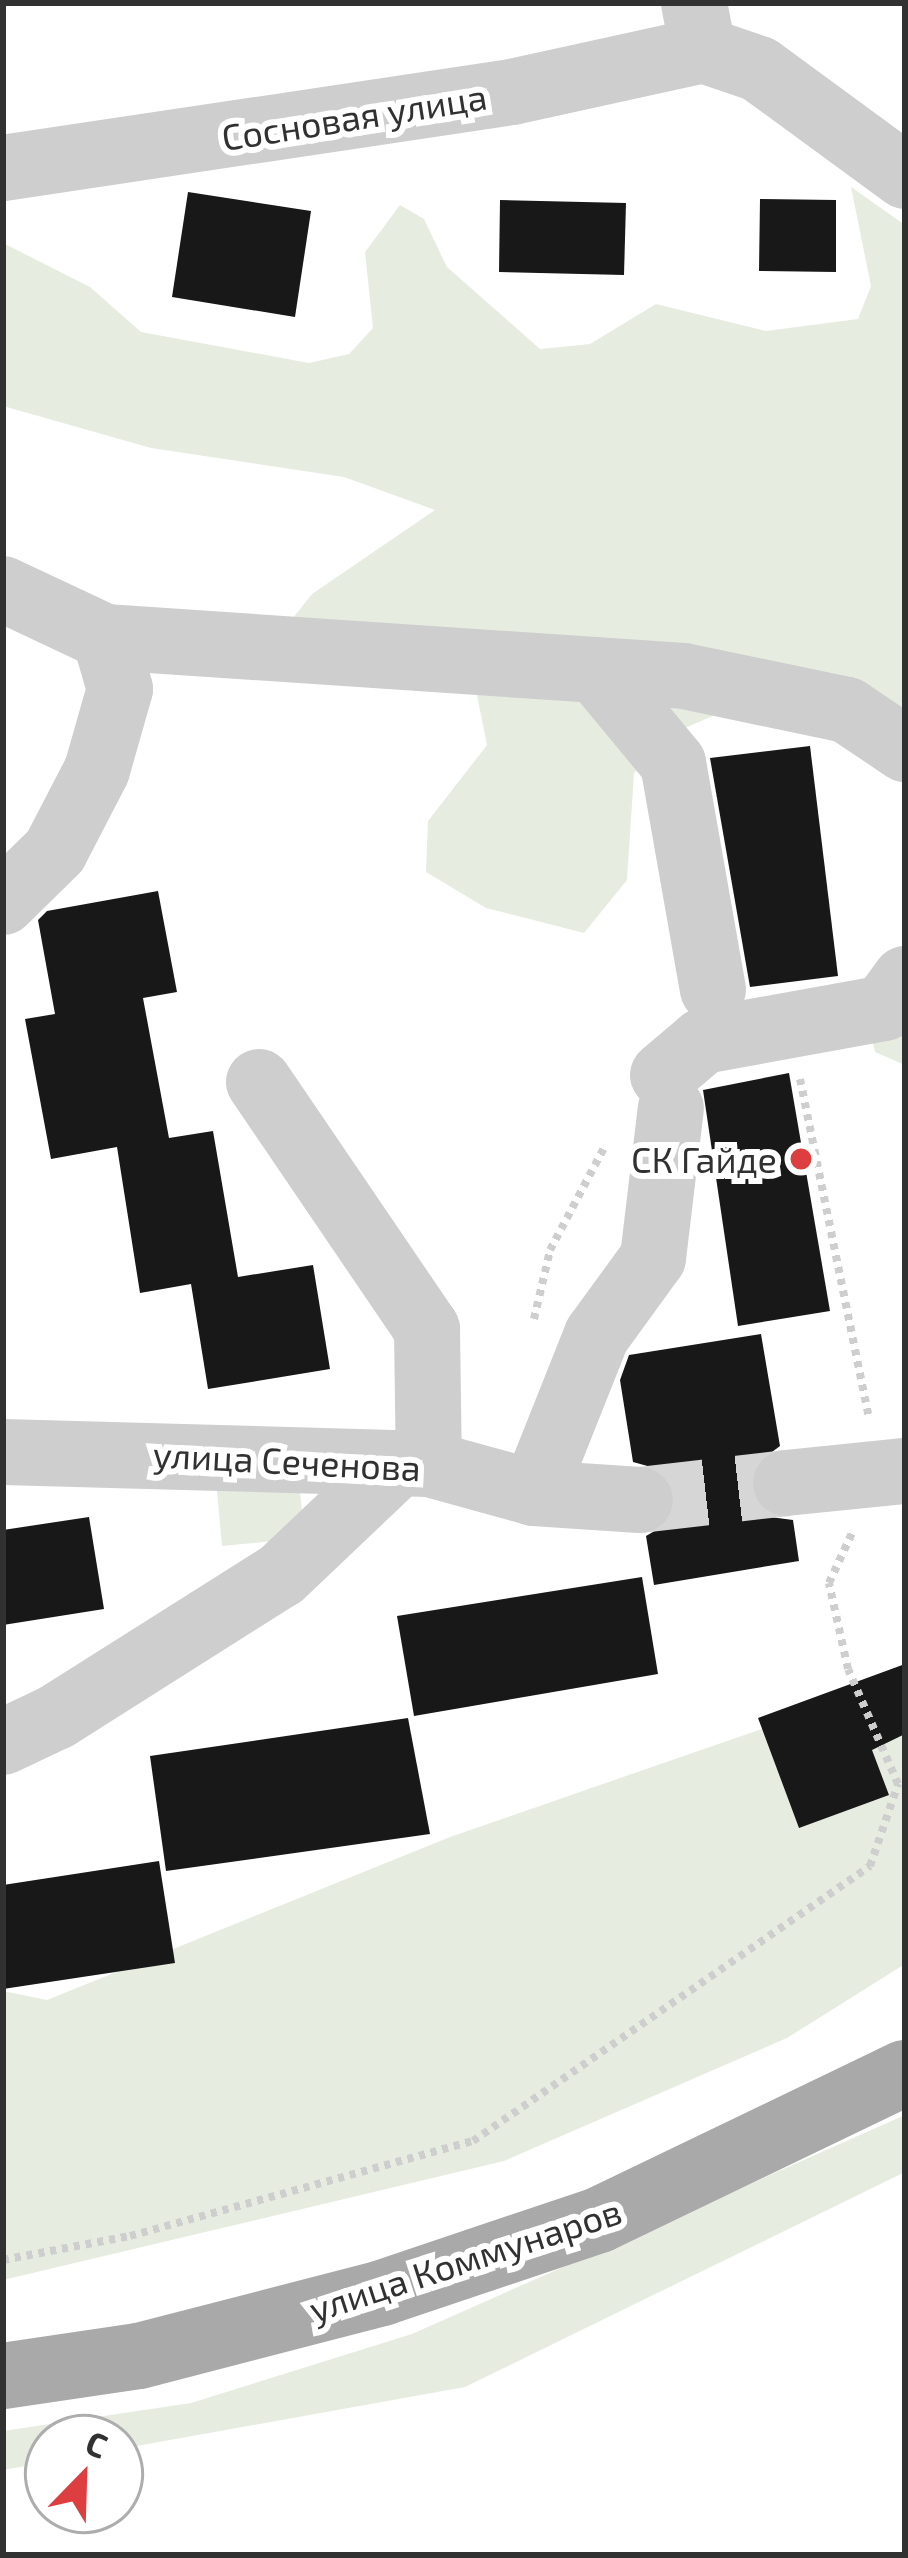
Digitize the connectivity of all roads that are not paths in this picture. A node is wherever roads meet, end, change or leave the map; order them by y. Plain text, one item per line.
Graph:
1 (699, 27) edge
2 (3, 169) edge
3 (905, 176) edge
4 (3, 589) edge
5 (105, 637) junction
6 (596, 670) junction
7 (905, 749) edge
8 (3, 902) edge
9 (905, 979) edge
10 (713, 989) dead end
11 (259, 1082) dead end
12 (3, 1452) edge
13 (412, 1466) junction
14 (892, 1472) edge
15 (786, 1484) tunnel mouth
16 (534, 1493) junction
17 (640, 1500) tunnel mouth
18 (3, 1742) edge
19 (905, 2073) edge
20 (3, 2376) edge

1 - 2 street, Сосновая улица
1 - 3 street, Сосновая улица
4 - 5 street
5 - 6 street
5 - 8 street
6 - 7 street
6 - 10 street
9 - 16 street
11 - 13 street
12 - 13 street, улица Сеченова
13 - 16 street, улица Сеченова
13 - 18 street
14 - 15 street
16 - 17 street, улица Сеченова
19 - 20 main road, улица Коммунаров

